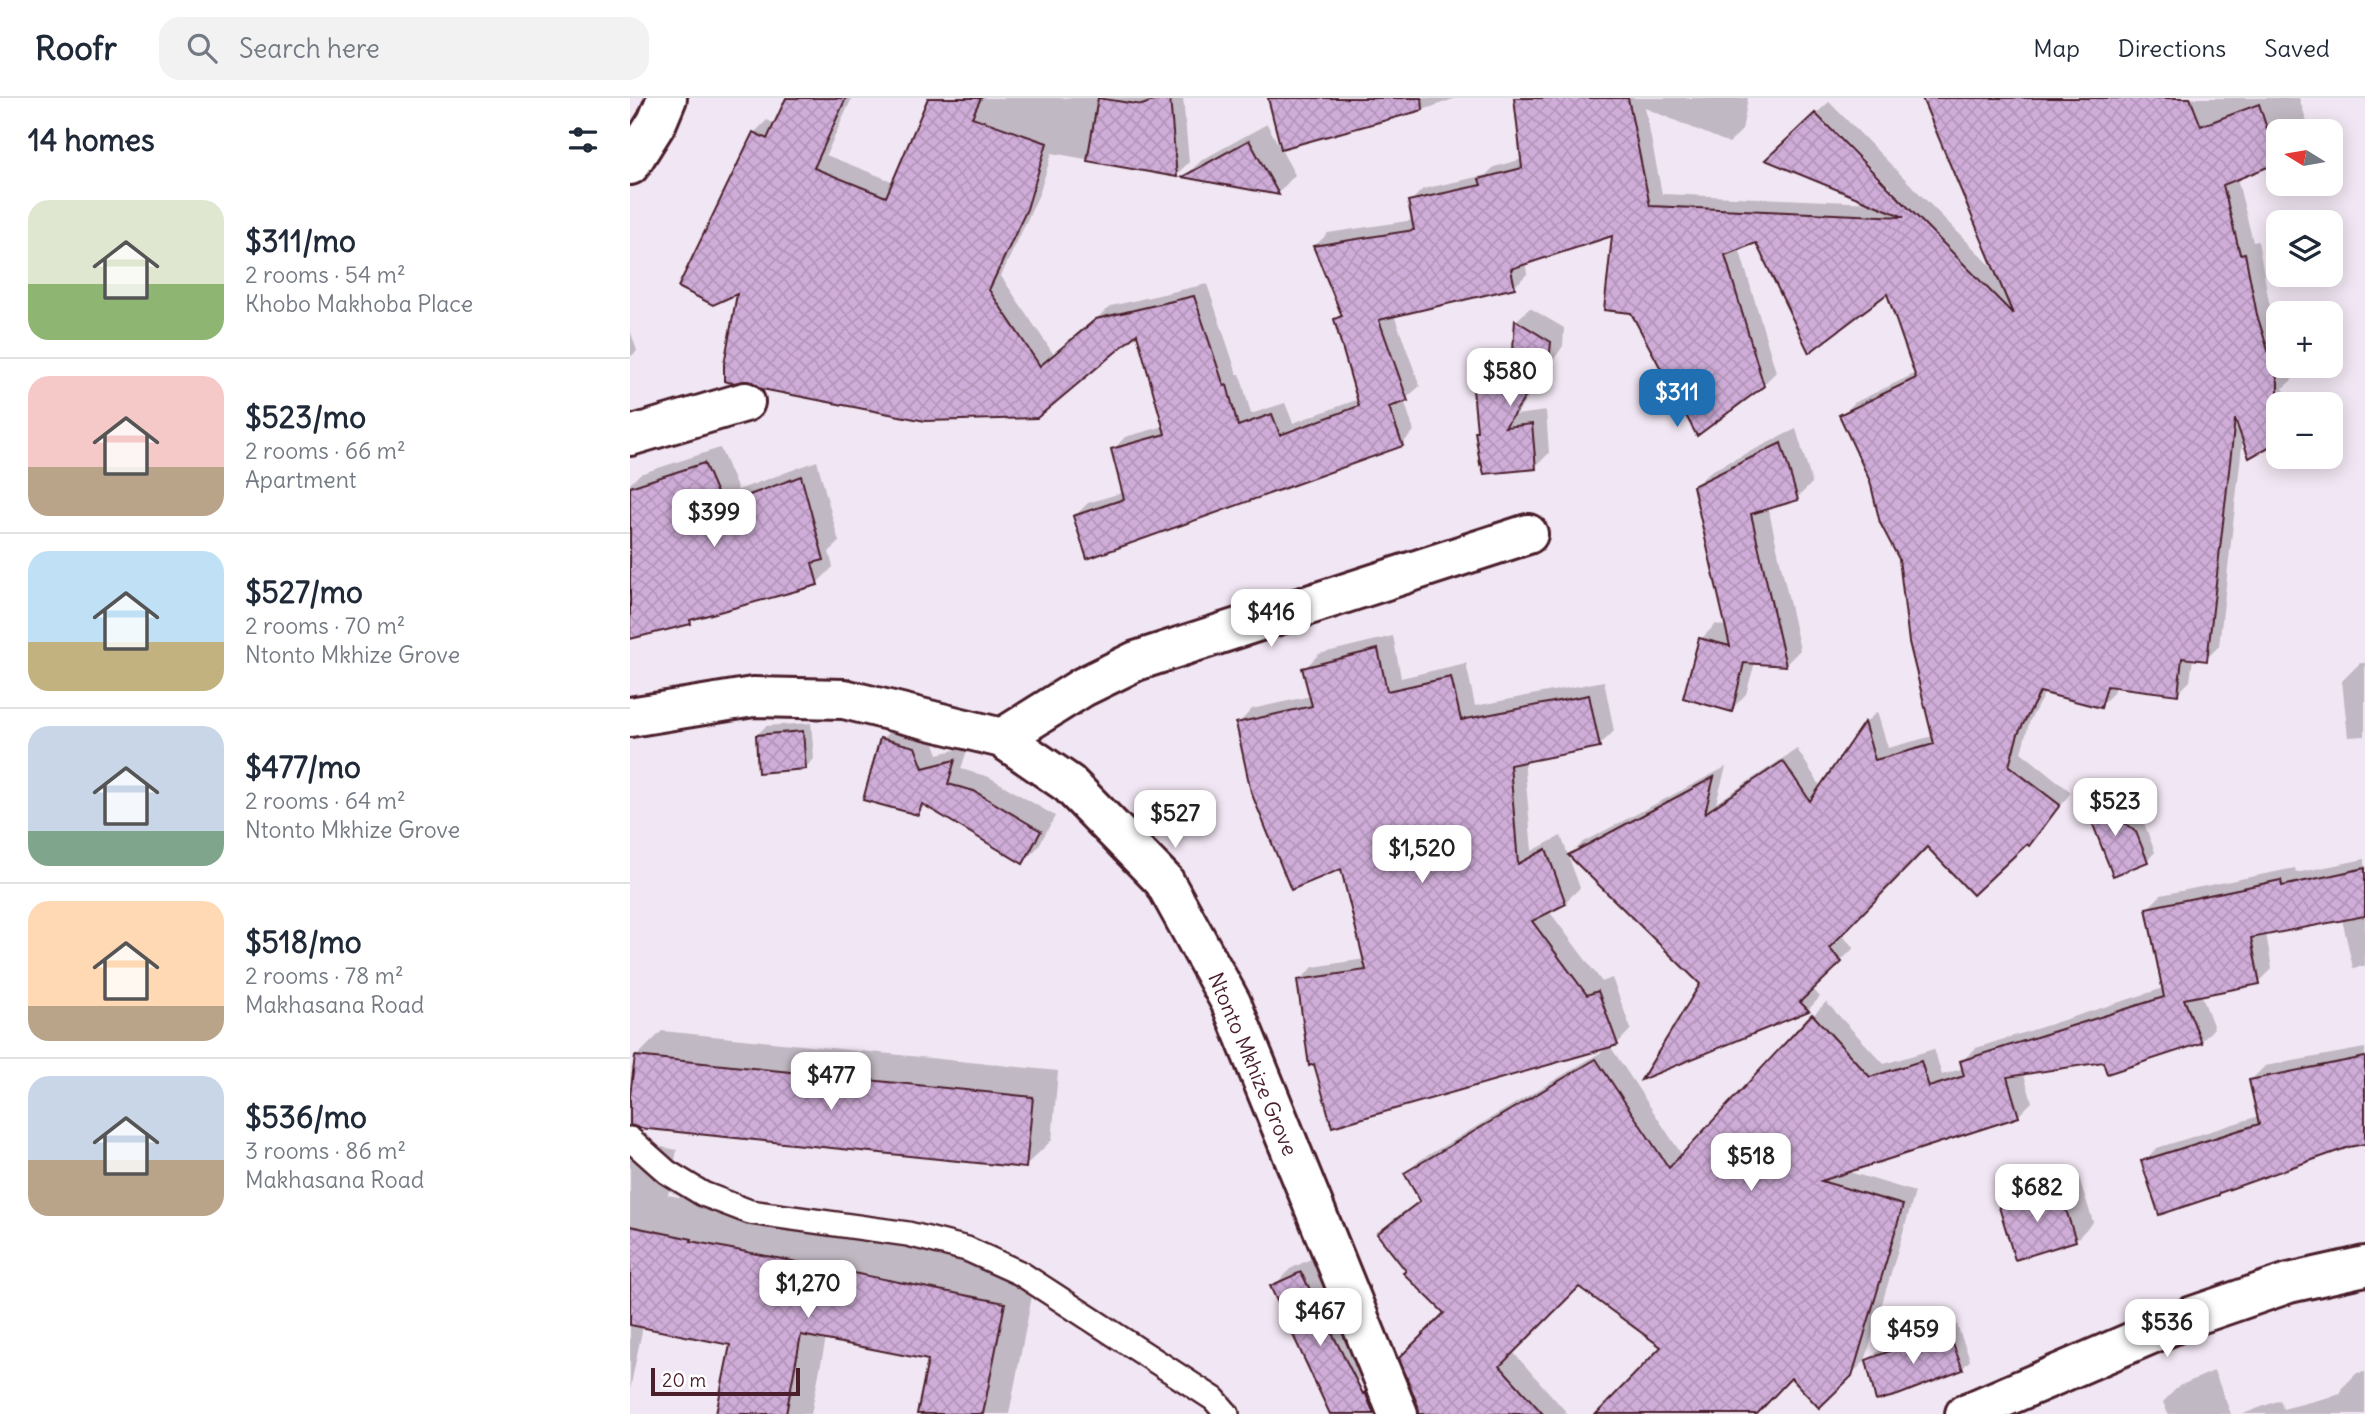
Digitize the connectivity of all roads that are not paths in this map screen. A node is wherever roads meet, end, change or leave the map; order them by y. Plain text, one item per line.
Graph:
1 (667, 98) edge
2 (630, 165) edge
3 (745, 402) dead end
4 (630, 436) edge
5 (1528, 534) dead end
6 (630, 717) edge
7 (1002, 738) junction
8 (630, 1139) edge
9 (2365, 1266) edge
10 (1227, 1414) edge
11 (1398, 1414) edge
12 (1965, 1414) edge

1 - 2 street
3 - 4 street
5 - 7 street
6 - 7 street, Ntonto Mkhize Grove
7 - 11 street, Ntonto Mkhize Grove
8 - 10 lane
9 - 12 street

